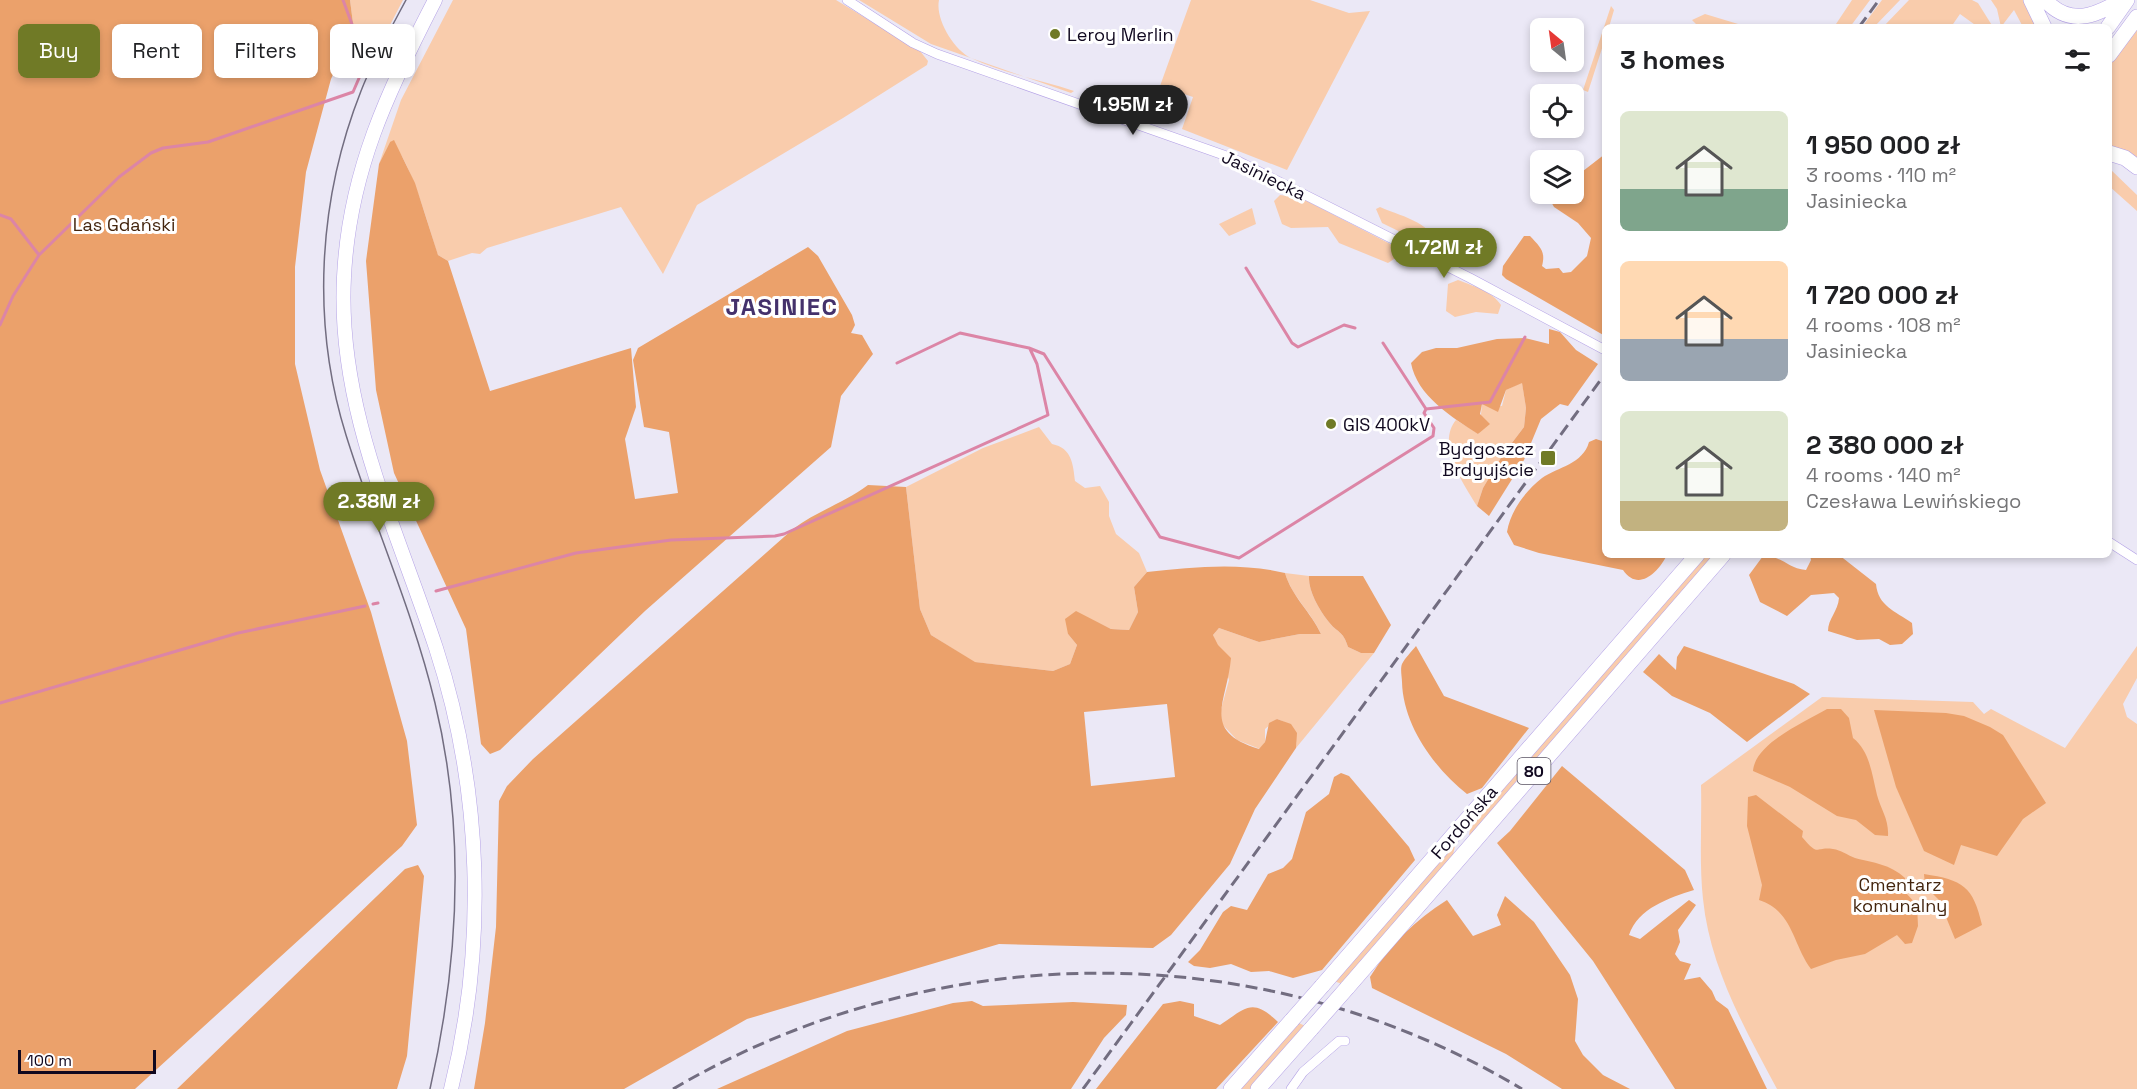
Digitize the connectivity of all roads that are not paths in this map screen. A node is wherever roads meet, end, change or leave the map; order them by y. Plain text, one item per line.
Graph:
1 (435, 0) edge
2 (847, 0) edge
3 (2031, 0) edge
4 (2045, 0) edge
5 (2122, 0) edge
6 (2127, 0) edge
7 (2137, 17) edge
8 (2043, 24) edge
9 (2110, 24) edge
10 (2112, 51) edge
11 (2112, 154) edge
12 (2137, 166) edge
13 (1602, 348) edge
14 (2112, 544) edge
15 (1694, 558) edge
16 (1720, 558) edge
17 (2137, 560) edge
18 (1346, 1041) dead end
19 (451, 1089) edge
20 (1231, 1089) edge
21 (1258, 1089) edge
22 (1291, 1089) edge

1 - 19 street
2 - 13 street, Jasiniecka
3 - 8 main road
4 - 5 main road
6 - 9 main road
7 - 10 main road
11 - 12 main road
14 - 17 street
15 - 20 main road, Fordońska / 80, bridge
16 - 21 main road, Fordońska / 80, bridge
18 - 22 street

